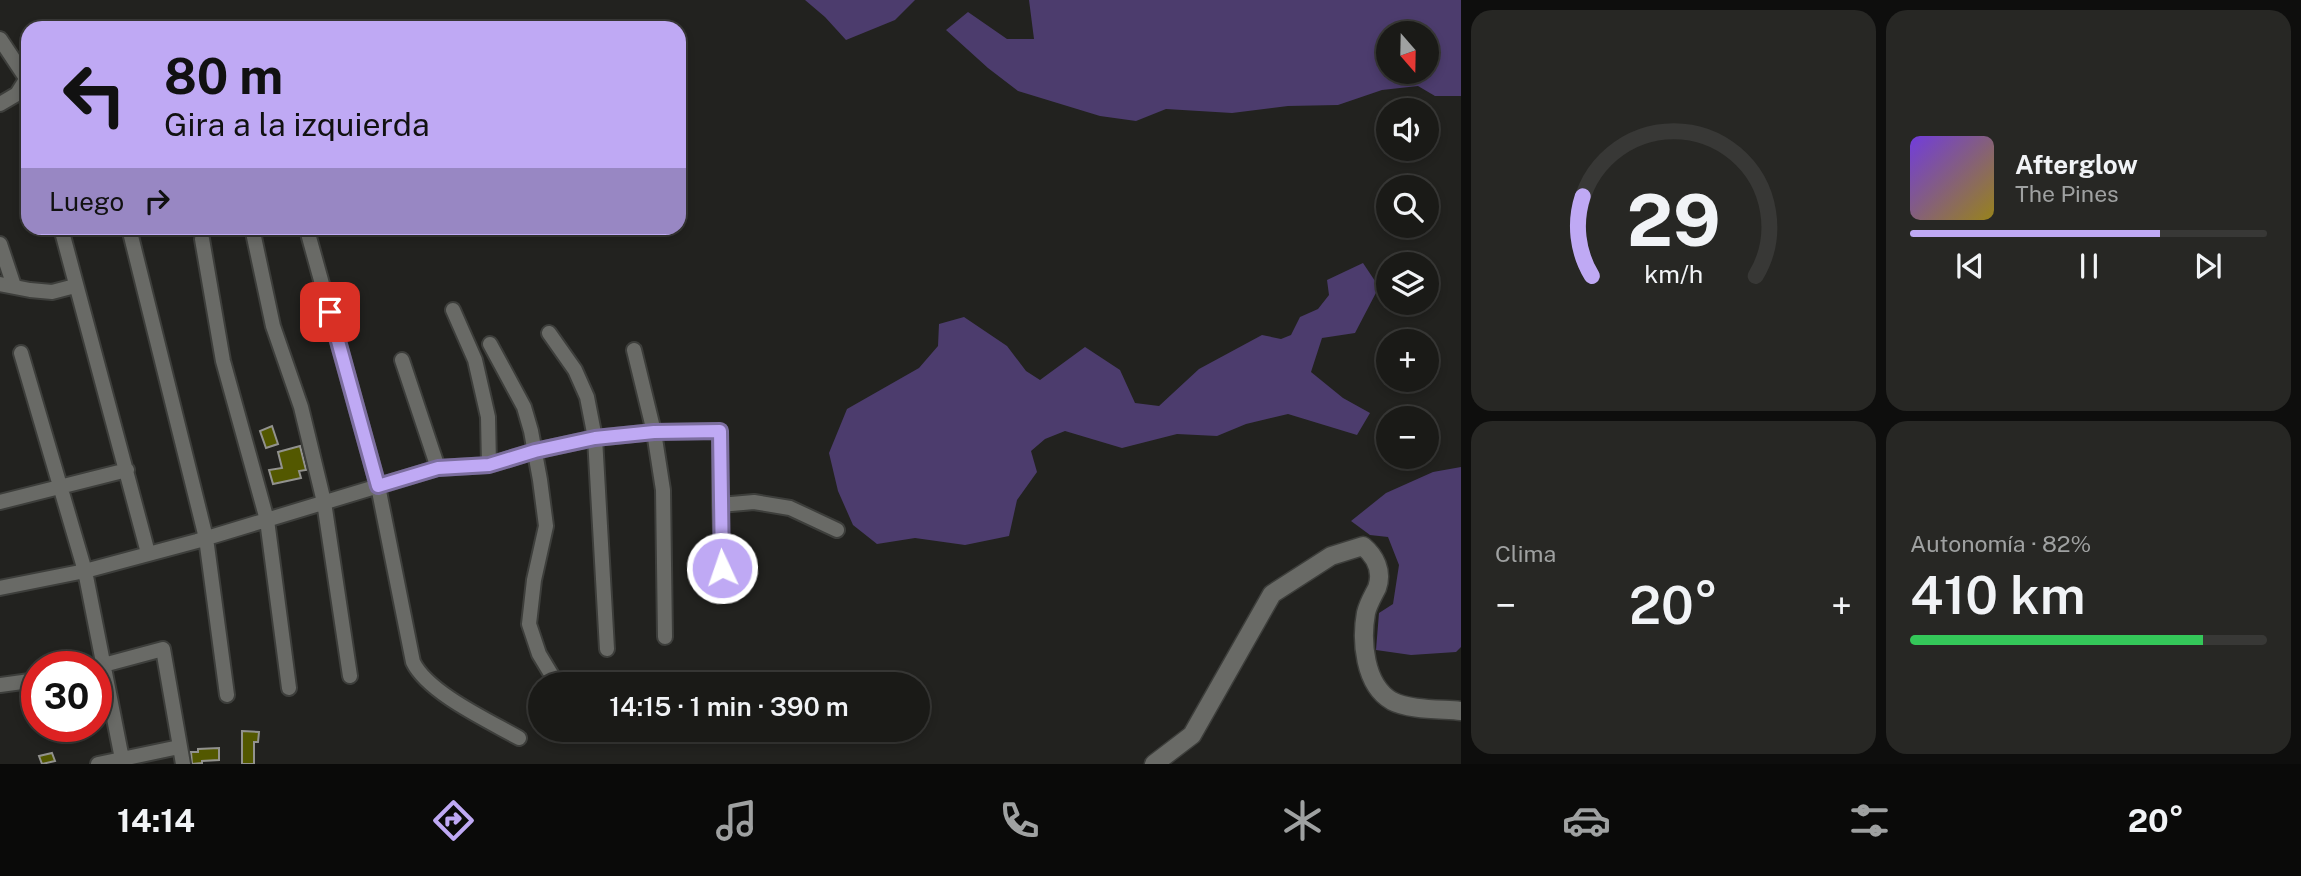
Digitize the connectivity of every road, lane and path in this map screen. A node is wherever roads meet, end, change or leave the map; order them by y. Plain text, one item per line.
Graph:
1 (0, 39) edge
2 (21, 71) edge
3 (21, 88) edge
4 (0, 104) edge
5 (63, 235) edge
6 (130, 235) edge
7 (254, 237) dead end
8 (309, 237) dead end
9 (202, 239) dead end
10 (0, 244) edge
11 (7, 285) edge
12 (75, 286) junction
13 (453, 310) dead end
14 (549, 333) dead end
15 (490, 344) dead end
16 (634, 350) dead end
17 (21, 353) dead end
18 (401, 360) dead end
19 (654, 432) junction
20 (595, 438) junction
21 (535, 451) junction
22 (489, 465) junction
23 (438, 468) junction
24 (127, 470) junction
25 (61, 485) junction
26 (378, 486) junction
27 (0, 502) edge
28 (324, 502) junction
29 (720, 505) junction
30 (267, 520) junction
31 (836, 530) dead end
32 (206, 538) junction
33 (148, 553) junction
34 (85, 571) junction
35 (0, 588) edge
36 (723, 589) dead end
37 (665, 637) dead end
38 (607, 649) dead end
39 (97, 651) edge
40 (112, 663) edge
41 (550, 672) edge
42 (351, 676) dead end
43 (21, 682) edge
44 (0, 685) edge
45 (289, 688) dead end
46 (228, 695) dead end
47 (1461, 711) edge
48 (112, 719) edge
49 (520, 738) dead end
50 (179, 747) junction
51 (122, 759) junction
52 (98, 764) edge
53 (183, 764) edge
54 (1154, 764) edge

1 - 2 street
3 - 4 street
5 - 12 street
6 - 32 street
7 - 28 street
8 - 26 street
9 - 30 street
10 - 11 street
11 - 12 street
12 - 24 street
13 - 22 street
14 - 20 street
15 - 21 street
16 - 19 street
17 - 25 street
18 - 23 street
19 - 20 street
19 - 29 street
19 - 37 street
20 - 21 street
20 - 38 street
21 - 22 street
21 - 41 street
22 - 23 street
23 - 26 street
24 - 25 street
24 - 33 street
25 - 27 street
25 - 34 street
26 - 28 street
26 - 49 street
28 - 30 street
28 - 42 street
29 - 31 street
29 - 36 street
30 - 32 street
30 - 45 street
32 - 33 street
32 - 46 street
33 - 34 street
34 - 35 street
34 - 39 street
40 - 50 street
43 - 44 street
47 - 54 street
48 - 51 street
50 - 51 street
50 - 53 street
51 - 52 street

